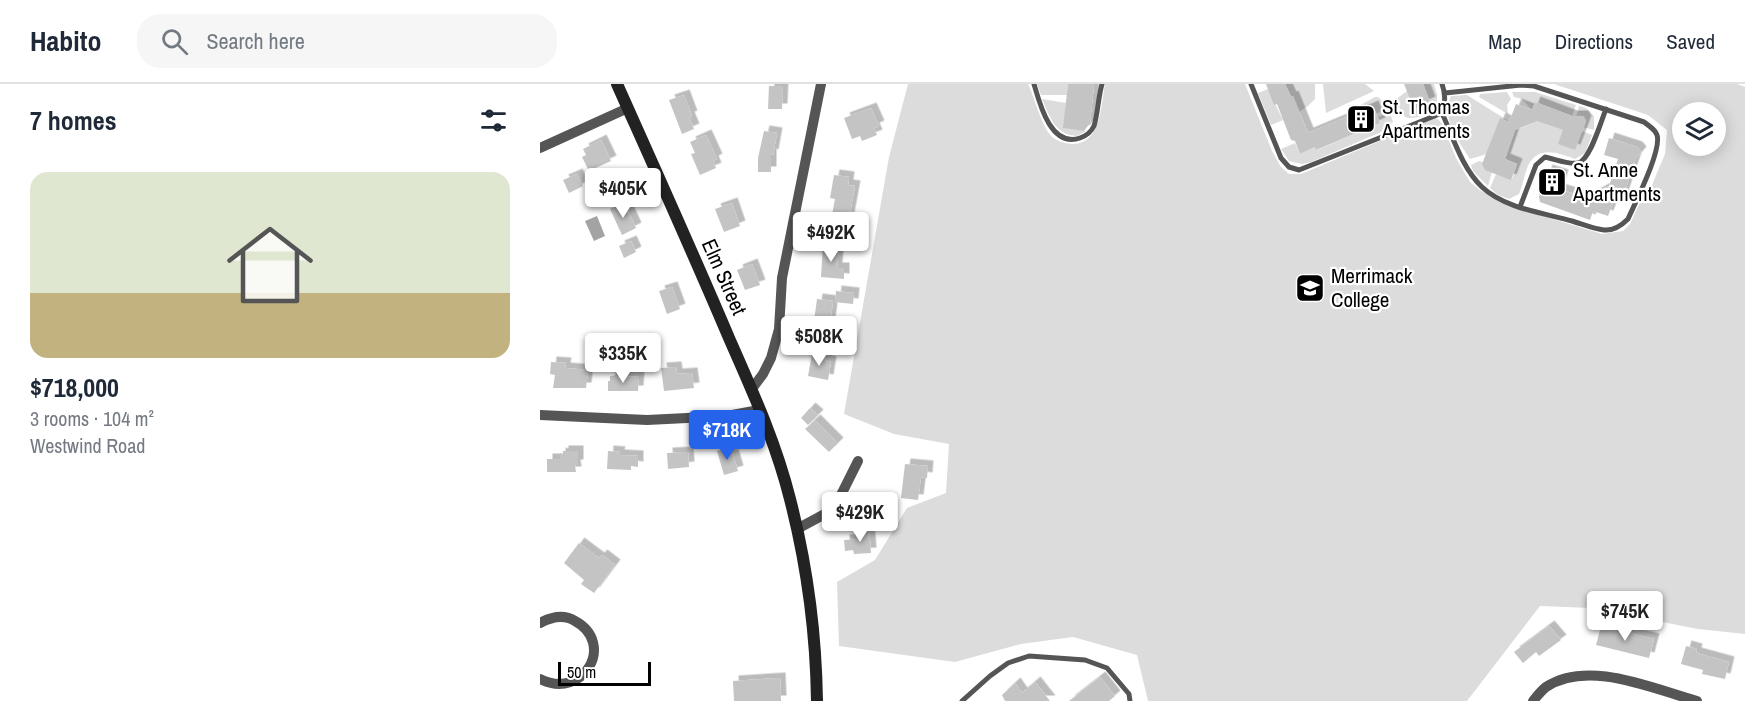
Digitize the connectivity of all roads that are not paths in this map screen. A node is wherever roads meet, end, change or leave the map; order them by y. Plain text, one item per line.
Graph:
1 (618, 84) edge
2 (821, 84) edge
3 (1034, 84) edge
4 (1102, 84) edge
5 (1251, 84) edge
6 (1442, 84) edge
7 (1445, 93) junction
8 (628, 108) junction
9 (1606, 109) junction
10 (1442, 113) junction
11 (540, 148) edge
12 (1520, 207) junction
13 (752, 390) junction
14 (759, 410) junction
15 (540, 415) edge
16 (858, 460) dead end
17 (797, 528) junction
18 (540, 623) edge
19 (540, 679) edge
20 (966, 700) edge
21 (818, 701) edge
22 (1130, 701) edge
23 (1533, 701) edge
24 (1697, 701) edge

1 - 8 main road, Elm Street
2 - 13 street
3 - 4 lane
5 - 10 lane
6 - 7 lane
7 - 9 lane
7 - 10 lane
8 - 11 street
8 - 13 main road, Elm Street
9 - 12 lane
9 - 12 lane
10 - 12 lane
13 - 14 main road, Elm Street
14 - 15 street
14 - 17 main road, Elm Street
16 - 17 street
17 - 21 main road, Elm Street
18 - 19 street
20 - 22 lane
23 - 24 street

